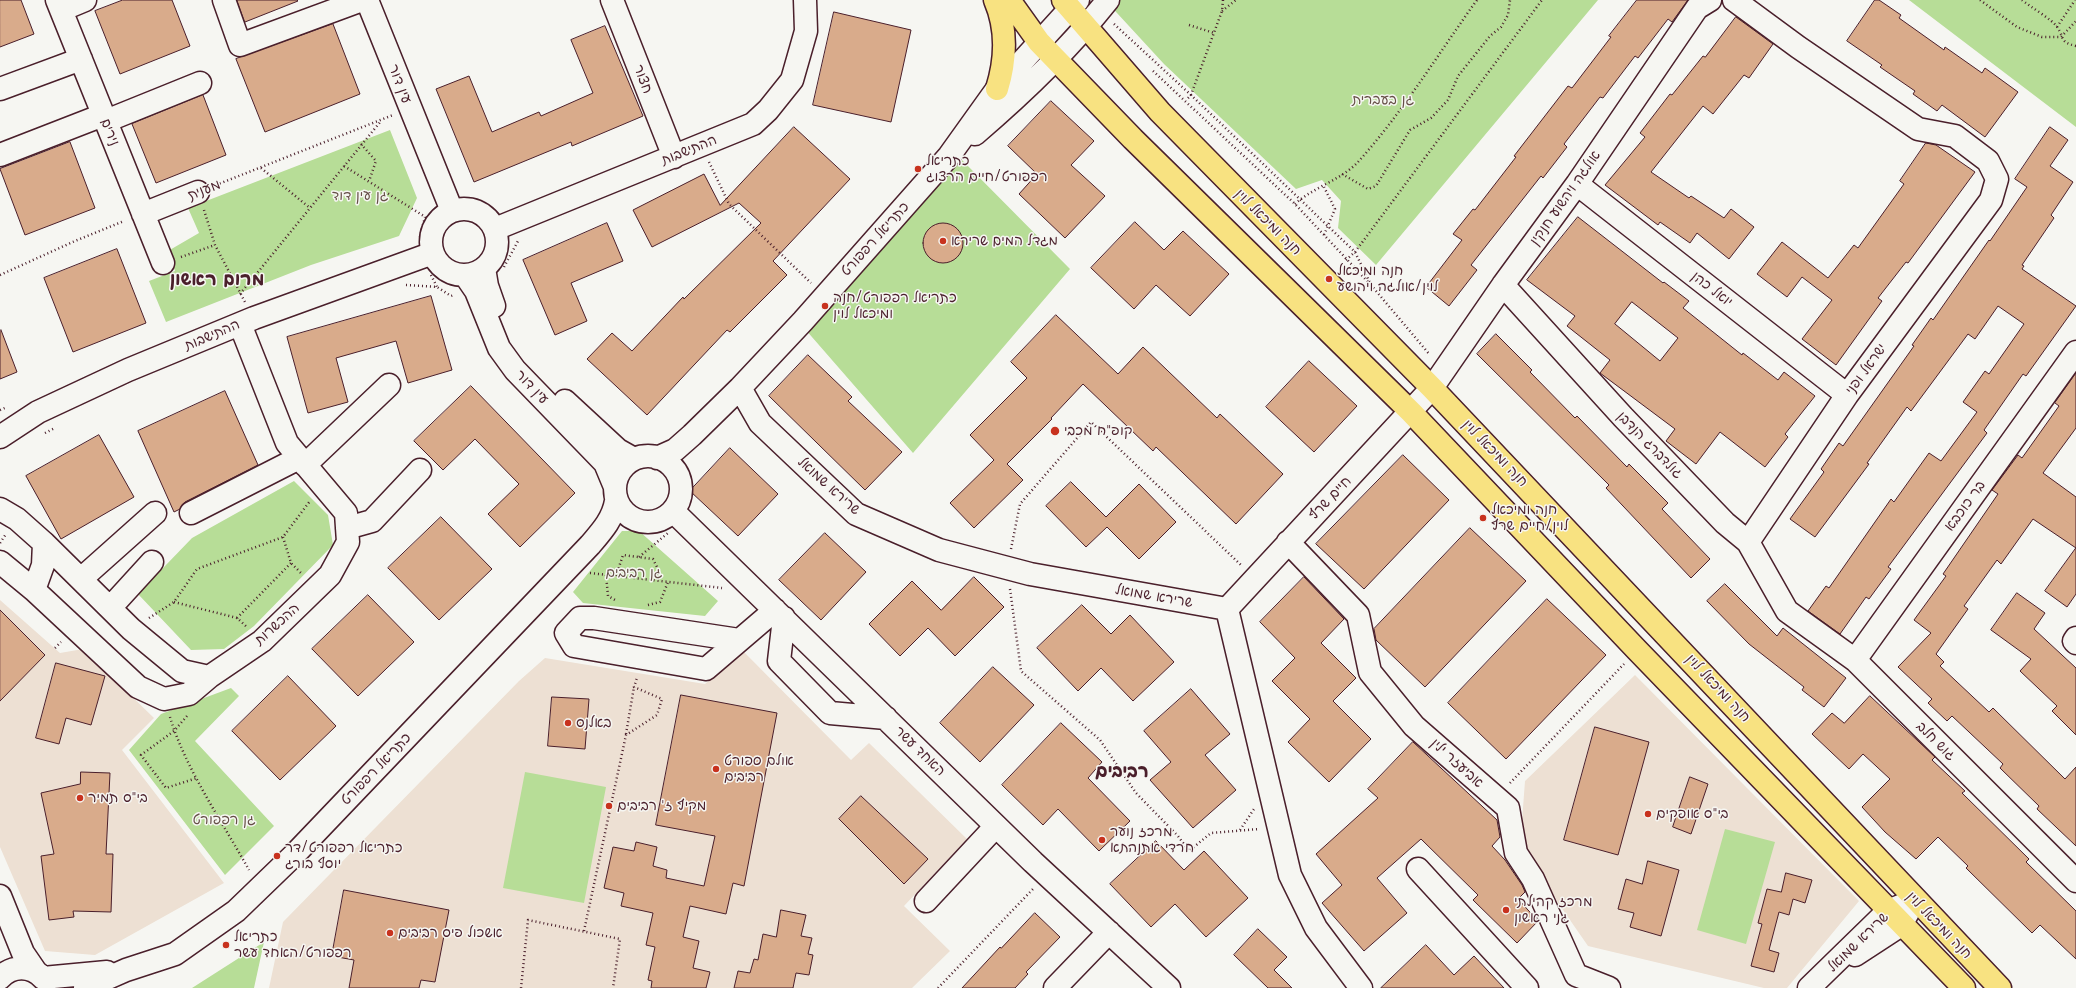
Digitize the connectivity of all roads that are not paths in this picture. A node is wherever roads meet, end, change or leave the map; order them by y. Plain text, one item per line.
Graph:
1 (85, 0) edge
2 (224, 0) edge
3 (362, 0) edge
4 (367, 0) edge
5 (612, 0) edge
6 (805, 0) edge
7 (995, 0) edge
8 (1009, 0) edge
9 (1734, 0) edge
10 (1070, 3) edge
11 (1703, 4) edge
12 (59, 5) edge
13 (1104, 5) edge
14 (1086, 26) junction
15 (1039, 42) junction
16 (1054, 58) junction
17 (81, 59) junction
18 (200, 83) dead end
19 (0, 89) edge
20 (997, 89) junction
21 (105, 118) junction
22 (0, 155) edge
23 (949, 156) junction
24 (674, 157) junction
25 (1577, 184) junction
26 (198, 192) road end
27 (143, 214) junction
28 (444, 218) junction
29 (495, 229) junction
30 (433, 253) junction
31 (163, 263) road end
32 (478, 280) junction
33 (1503, 285) junction
34 (246, 321) junction
35 (2076, 352) edge
36 (1438, 380) junction
37 (389, 385) dead end
38 (740, 388) junction
39 (1847, 394) junction
40 (1411, 412) junction
41 (701, 426) junction
42 (0, 436) edge
43 (657, 458) junction
44 (634, 459) junction
45 (302, 461) junction
46 (420, 470) dead end
47 (676, 472) junction
48 (616, 494) junction
49 (0, 509) edge
50 (156, 513) dead end
51 (191, 513) dead end
52 (677, 516) junction
53 (630, 518) junction
54 (347, 528) junction
55 (600, 533) junction
56 (1288, 542) junction
57 (1748, 542) junction
58 (44, 543) junction
59 (0, 562) edge
60 (152, 562) dead end
61 (81, 579) junction
62 (34, 590) junction
63 (110, 608) junction
64 (1227, 609) junction
65 (1786, 611) joint
66 (779, 614) junction
67 (2076, 638) edge
68 (739, 640) junction
69 (2076, 644) edge
70 (1855, 660) junction
71 (209, 677) junction
72 (886, 718) junction
73 (996, 826) junction
74 (1418, 869) dead end
75 (2076, 881) edge
76 (0, 896) edge
77 (1915, 900) junction
78 (926, 901) dead end
79 (1895, 918) junction
80 (1109, 932) junction
81 (126, 970) junction
82 (0, 978) edge
83 (43, 979) edge
84 (1816, 982) edge
85 (85, 988) edge
86 (1055, 988) edge
87 (1169, 988) edge
88 (1361, 988) edge
89 (1527, 988) edge
90 (1607, 988) edge
91 (1964, 988) edge
92 (2000, 988) edge

1 - 12 street
2 - 3 street
4 - 28 street, עין דור
5 - 24 street, חצור
6 - 24 street, ההתישבות
7 - 20 main road
8 - 15 main road, חנה ומיכאל לוין
9 - 39 street, ישראל ופני
10 - 14 main road, חנה ומיכאל לוין
10 - 15 street, כתריאל רפפורט
11 - 25 street, אולגה ויהשוע חנקין
12 - 17 street, נירים
13 - 14 street, כתריאל רפפורט
14 - 16 street, כתריאל רפפורט
14 - 36 main road, חנה ומיכאל לוין
15 - 16 main road, חנה ומיכאל לוין
15 - 20 street, כתריאל רפפורט
16 - 23 street, כתריאל רפפורט
16 - 40 main road, חנה ומיכאל לוין
17 - 19 street
17 - 21 street, נירים
18 - 21 street
20 - 23 street, כתריאל רפפורט
21 - 22 street
21 - 27 street, נירים
23 - 38 street, כתריאל רפפורט
24 - 29 street, ההתישבות
25 - 33 street, אולגה ויהשוע חנקין
25 - 39 street, יואל כהן
26 - 27 street, מענית
27 - 31 street, נירים
28 - 29 street
28 - 30 street
29 - 32 street
30 - 32 street
30 - 34 street, ההתישבות
32 - 44 street, עין דור
32 - 48 street, עין דור
33 - 36 street, אולגה ויהשוע חנקין
33 - 57 street, גולדברג הנדבן
34 - 42 street, ההתישבות
34 - 45 street, ההכשרות
35 - 70 street, בר כוכבא
36 - 40 street, חיים שרף
36 - 77 main road, חנה ומיכאל לוין
37 - 45 street
38 - 41 street, כתריאל רפפורט
38 - 64 street, שרירא שמואל
39 - 57 street, ישראל ופני
40 - 56 street, חיים שרף
40 - 79 main road, חנה ומיכאל לוין
41 - 43 street, כתריאל רפפורט
41 - 47 street, כתריאל רפפורט
43 - 44 street
43 - 47 street
44 - 48 street
45 - 51 street
45 - 54 street, ההכשרות
46 - 54 street
47 - 52 street
48 - 53 street
48 - 55 street, כתריאל רפפורט
49 - 58 street
50 - 61 street
52 - 53 street
52 - 66 street, האחד עשר
53 - 55 street, כתריאל רפפורט
54 - 71 street, ההכשרות
55 - 81 street, כתריאל רפפורט
56 - 64 street, חיים שרף
56 - 90 street, אביעזר ילין
57 - 65 street, גולדברג הנדבן
58 - 61 street
58 - 62 street
59 - 62 street
60 - 63 street
61 - 63 street
62 - 71 street, ההכשרות
63 - 71 street
64 - 88 street
65 - 70 street, גוש חלב
66 - 68 street
66 - 72 street, האחד עשר
66 - 72 street
67 - 69 street
68 - 68 street
70 - 75 street, גוש חלב
72 - 73 street, האחד עשר
73 - 78 street
73 - 80 street, האחד עשר
74 - 89 street
76 - 83 street
77 - 79 street, שרירא שמואל
77 - 92 main road, חנה ומיכאל לוין
79 - 84 street, שרירא שמואל
79 - 91 main road, חנה ומיכאל לוין
80 - 86 street
80 - 87 street, האחד עשר
81 - 83 street, כתריאל רפפורט
81 - 85 street, כתריאל רפפורט
82 - 83 street, כתריאל רפפורט

